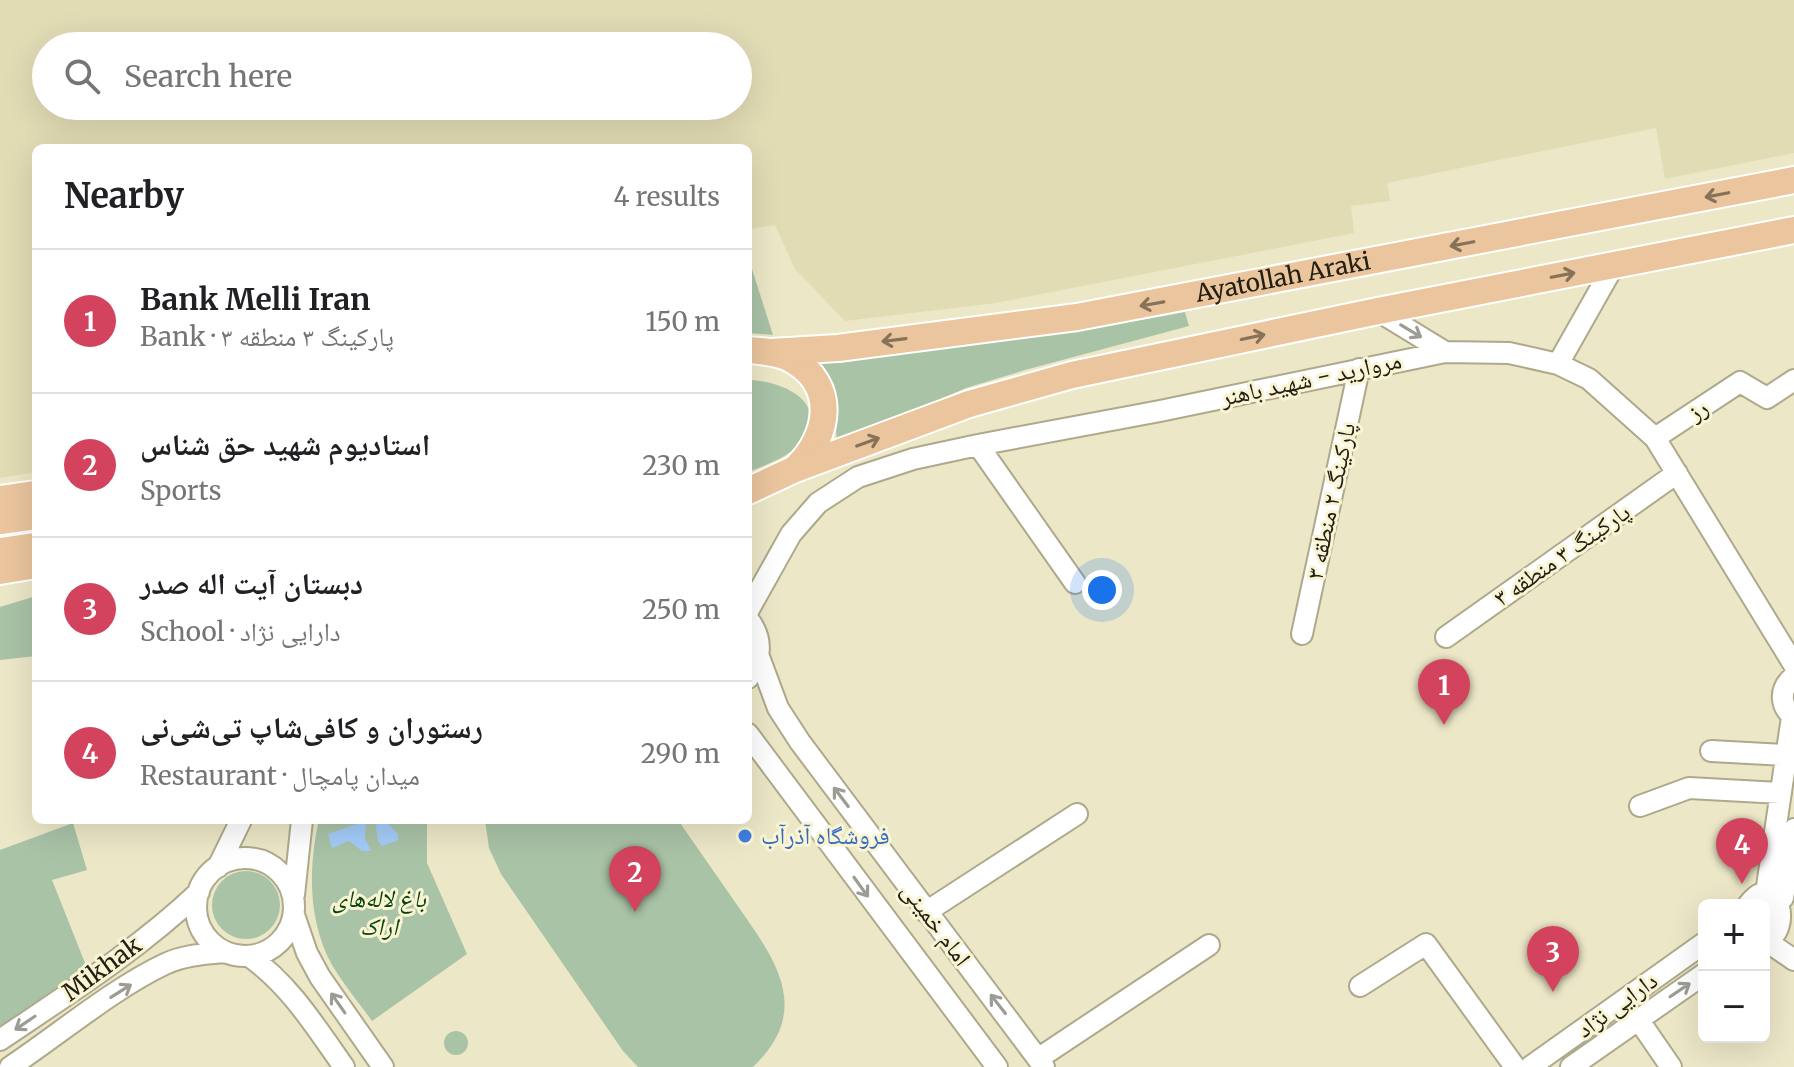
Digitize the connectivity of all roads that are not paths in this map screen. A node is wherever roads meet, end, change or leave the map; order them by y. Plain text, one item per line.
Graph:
1 (1794, 180) edge
2 (1794, 230) edge
3 (1614, 265) junction
4 (1378, 311) junction
5 (759, 351) edge
6 (1445, 352) junction
7 (1558, 364) junction
8 (1359, 369) junction
9 (1794, 380) edge
10 (1655, 438) junction
11 (978, 445) junction
12 (795, 469) junction
13 (1677, 473) junction
14 (752, 489) edge
15 (32, 495) edge
16 (0, 499) edge
17 (32, 517) edge
18 (0, 521) edge
19 (32, 547) edge
20 (0, 551) edge
21 (32, 566) edge
22 (0, 571) edge
23 (1075, 583) dead end
24 (752, 604) edge
25 (752, 626) edge
26 (1302, 634) dead end
27 (1446, 637) dead end
28 (759, 657) junction
29 (1794, 665) edge
30 (752, 670) edge
31 (1794, 676) edge
32 (1793, 717) edge
33 (752, 739) edge
34 (1711, 751) dead end
35 (1786, 755) junction
36 (1781, 793) junction
37 (1640, 806) dead end
38 (1077, 814) dead end
39 (239, 824) edge
40 (302, 824) edge
41 (1794, 829) edge
42 (218, 867) junction
43 (199, 892) junction
44 (294, 907) junction
45 (1784, 907) edge
46 (926, 912) junction
47 (1770, 939) edge
48 (1770, 943) edge
49 (1209, 945) dead end
50 (1698, 947) edge
51 (226, 952) junction
52 (249, 956) junction
53 (1794, 960) edge
54 (1698, 978) edge
55 (1360, 986) dead end
56 (1638, 1019) junction
57 (0, 1040) edge
58 (1042, 1062) edge
59 (10, 1067) edge
60 (344, 1067) edge
61 (383, 1067) edge
62 (997, 1067) edge
63 (1515, 1067) edge
64 (1530, 1067) edge
65 (1571, 1067) edge
66 (1671, 1067) edge

1 -> 5 main road, Ayatollah Araki
2 - 3 main road
4 -> 3 main road
3 - 7 street
4 -> 6 street
12 -> 4 main road
5 - 12 main road
6 - 7 street, مروارید - شهید باهنر
6 - 8 street, مروارید - شهید باهنر
7 - 10 street, مروارید - شهید باهنر
8 - 11 street, مروارید - شهید باهنر
8 - 26 street, پارکینگ ۲ منطقه ۳
9 - 10 street, رز
10 - 13 street, مروارید - شهید باهنر
11 - 23 street
11 - 24 street, مروارید - شهید باهنر
12 - 14 main road
13 - 27 street, پارکینگ ۳ منطقه ۳
13 - 29 street, مروارید - شهید باهنر
15 - 16 main road
17 - 18 main road
19 - 20 main road
21 - 22 main road
25 - 28 street, امام خمینی
28 - 30 street
46 -> 28 street, امام خمینی
31 - 32 street
32 - 35 street
33 -> 62 street, امام خمینی
34 - 35 street
35 - 36 street
36 - 37 street
36 - 45 street
38 - 46 street
39 - 42 street
40 - 44 street
41 - 45 street
42 - 43 street
42 - 44 street
43 - 51 street
43 -> 57 street, Mikhak
44 - 52 street
61 -> 44 street
45 - 47 street
58 -> 46 street, امام خمینی
48 - 53 street
49 - 58 street
50 - 64 street, دارایی نژاد
51 - 52 street
59 -> 51 street, Mikhak
52 - 60 street
56 -> 54 street, دارایی نژاد
55 - 63 street
56 - 65 street, دارایی نژاد
56 - 66 street

